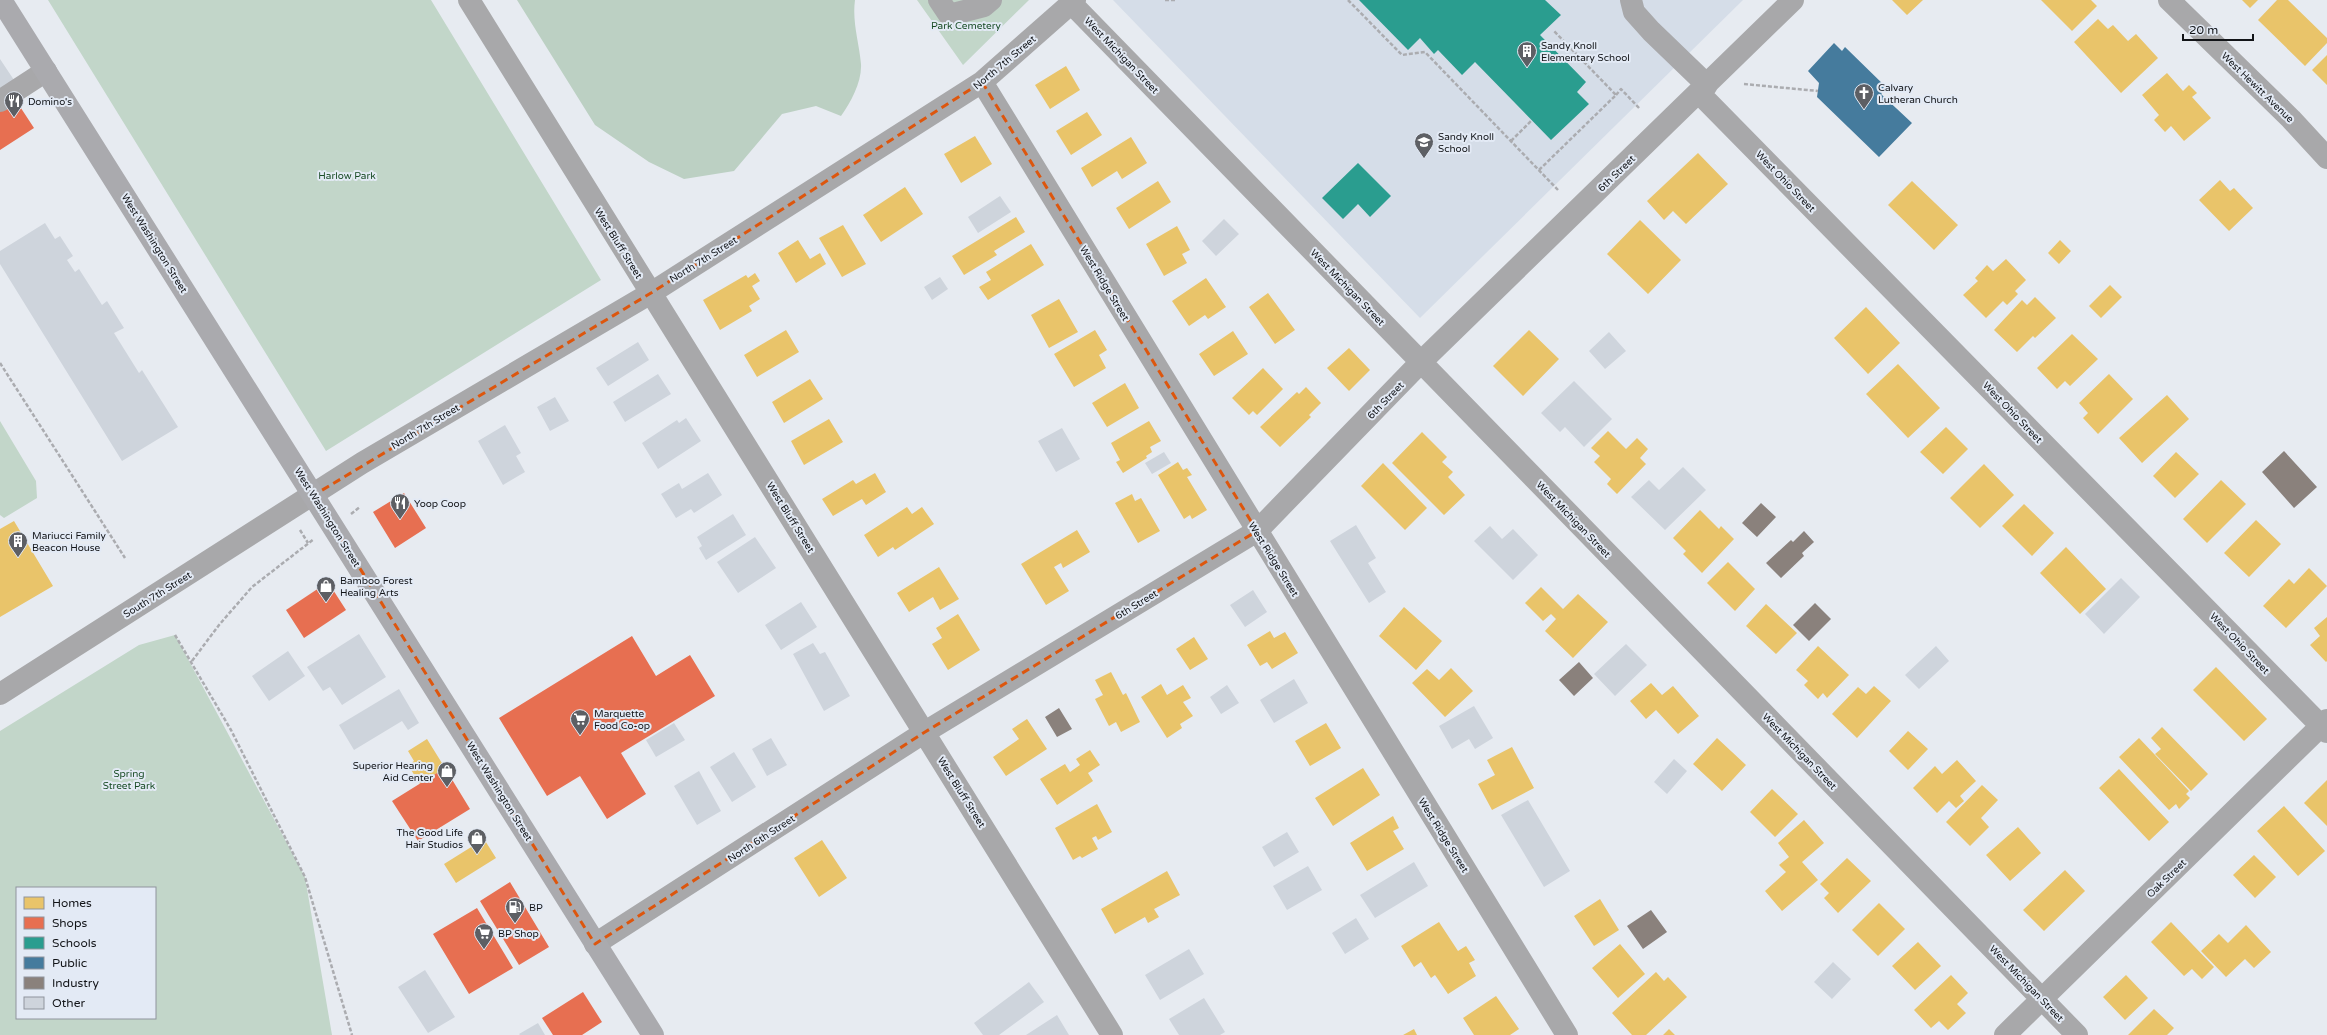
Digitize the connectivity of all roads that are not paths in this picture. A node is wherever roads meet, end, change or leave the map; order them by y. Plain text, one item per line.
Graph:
1 (1, 0) edge
2 (469, 0) edge
3 (991, 0) edge
4 (1631, 0) edge
5 (1793, 0) edge
6 (2169, 0) edge
7 (1073, 2) edge
8 (944, 7) edge
9 (46, 71) junction
10 (982, 82) junction
11 (1703, 89) junction
12 (0, 101) edge
13 (2327, 158) edge
14 (650, 293) junction
15 (1421, 362) junction
16 (314, 494) junction
17 (1257, 531) junction
18 (0, 694) edge
19 (2325, 726) edge
20 (925, 732) junction
21 (595, 944) junction
22 (2042, 999) junction
23 (653, 1035) edge
24 (1112, 1035) edge
25 (1568, 1035) edge
26 (2005, 1035) edge
27 (2077, 1035) edge

1 - 9 main road, West Washington Street
2 - 14 street, West Bluff Street
3 - 8 street
4 - 11 street, West Ohio Street
5 - 11 street, 6th Street
6 - 13 street, West Hewitt Avenue
7 - 10 street, North 7th Street
7 - 15 street, West Michigan Street
9 - 12 street
9 - 16 main road, West Washington Street
10 - 14 street, North 7th Street
10 - 17 street, West Ridge Street
11 - 15 street, 6th Street
11 - 19 street, West Ohio Street
14 - 16 street, North 7th Street
14 - 20 street, West Bluff Street
15 - 17 street, 6th Street
15 - 22 street, West Michigan Street
16 - 18 street, South 7th Street
16 - 21 main road, West Washington Street
17 - 20 street, 6th Street
17 - 25 street, West Ridge Street
19 - 22 street, Oak Street
20 - 21 street, North 6th Street
20 - 24 street, West Bluff Street
21 - 23 main road, West Washington Street
22 - 26 street, Oak Street
22 - 27 street, West Michigan Street

